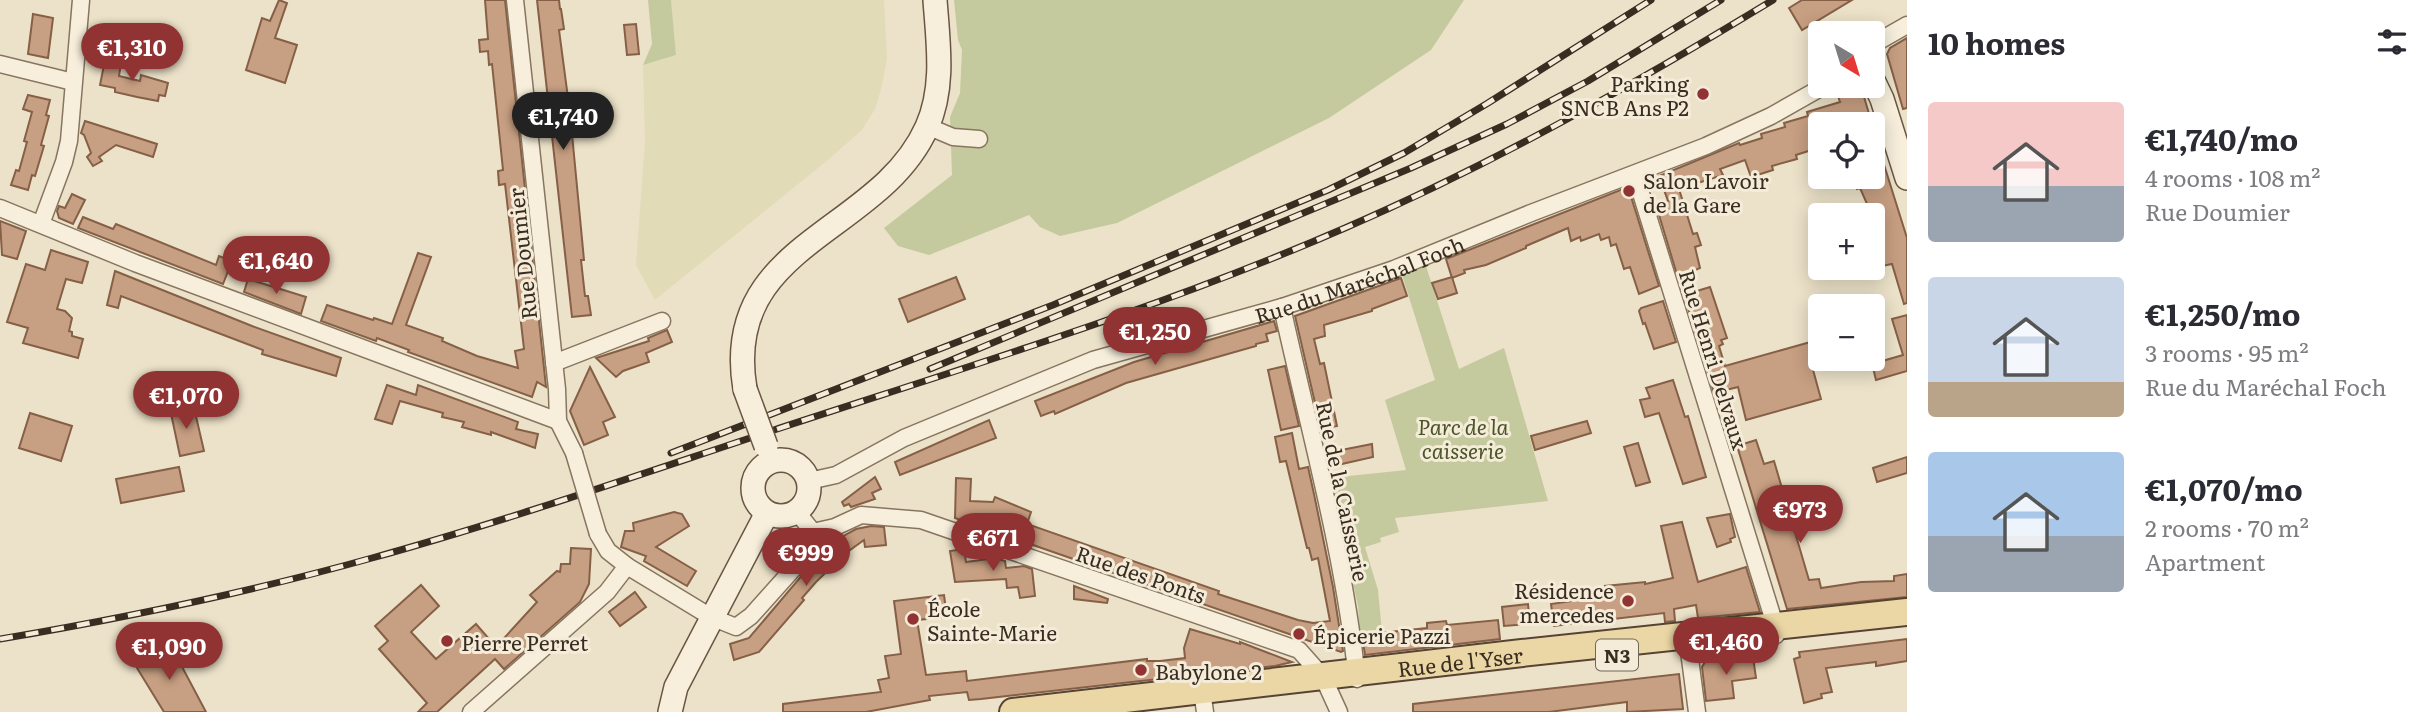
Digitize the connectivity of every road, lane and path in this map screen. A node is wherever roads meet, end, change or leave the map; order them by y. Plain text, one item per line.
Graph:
1 (81, 0) edge
2 (515, 0) edge
3 (935, 0) edge
4 (1907, 26) edge
5 (1885, 38) edge
6 (0, 64) edge
7 (73, 82) junction
8 (1808, 95) edge
9 (1882, 98) edge
10 (927, 126) junction
11 (979, 139) dead end
12 (1635, 174) junction
13 (1907, 178) edge
14 (0, 208) edge
15 (41, 224) junction
16 (1282, 307) junction
17 (662, 321) dead end
18 (554, 363) junction
19 (558, 421) junction
20 (768, 454) junction
21 (809, 481) junction
22 (797, 512) junction
23 (767, 513) junction
24 (813, 532) junction
25 (627, 566) junction
26 (1907, 612) edge
27 (711, 617) junction
28 (1907, 623) edge
29 (1776, 631) junction
30 (1688, 641) junction
31 (1357, 679) junction
32 (1325, 683) junction
33 (1204, 701) edge
34 (471, 712) edge
35 (670, 712) edge
36 (1013, 712) edge
37 (1115, 712) edge
38 (1339, 712) edge
39 (1697, 712) edge

1 - 7 street
2 - 18 street, Rue Doumier
3 - 10 street
4 - 5 street
6 - 7 street
7 - 15 street
8 - 12 street, Rue du Maréchal Foch
9 - 13 street
10 - 11 street
10 - 20 street, bridge
12 - 16 street, Rue du Maréchal Foch
12 - 29 street, Rue Henri Delvaux
14 - 15 street
15 - 19 street
16 - 21 street, Rue du Maréchal Foch
16 - 31 street, Rue de la Caisserie
17 - 18 street
18 - 19 street, Rue Doumier
19 - 25 street, bridge
20 - 21 street
20 - 23 street
21 - 22 street
22 - 23 street
22 - 24 street
23 - 27 street
24 - 27 street
24 - 32 street, Rue des Ponts
25 - 27 street
25 - 34 street
26 - 29 main road, Rue de l'Yser / N3
27 - 35 street
28 - 29 main road, Rue de l'Yser / N3
29 - 30 main road, Rue de l'Yser / N3
30 - 31 main road, Rue de l'Yser / N3
30 - 39 street
31 - 32 main road, Rue de l'Yser / N3
32 - 33 main road, Rue de l'Yser / N3
32 - 38 street, Rue des Ponts
33 - 36 main road, Rue de l'Yser / N3
33 - 37 main road, Rue de l'Yser / N3

